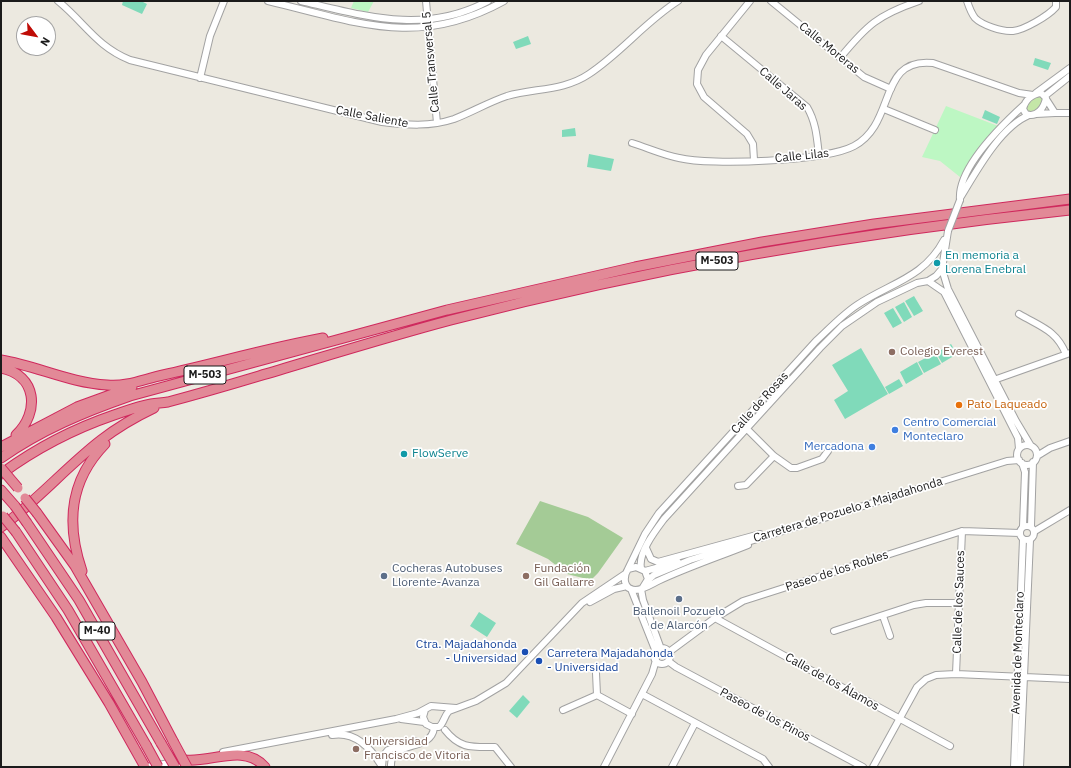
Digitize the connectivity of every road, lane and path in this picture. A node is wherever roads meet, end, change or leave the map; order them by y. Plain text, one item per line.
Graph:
1 (58, 1) edge
2 (224, 1) edge
3 (268, 1) edge
4 (301, 1) edge
5 (426, 1) edge
6 (488, 1) edge
7 (504, 1) edge
8 (750, 1) edge
9 (771, 1) edge
10 (919, 1) edge
11 (967, 1) edge
12 (1056, 1) edge
13 (674, 2) edge
14 (426, 20) junction
15 (427, 28) junction
16 (721, 36) junction
17 (840, 58) junction
18 (1070, 68) edge
19 (1070, 76) edge
20 (200, 78) junction
21 (891, 89) junction
22 (1019, 93) junction
23 (1034, 95) junction
24 (1046, 97) junction
25 (1024, 105) junction
26 (884, 109) junction
27 (1055, 113) junction
28 (1070, 113) edge
29 (1032, 115) junction
30 (437, 123) junction
31 (935, 130) dead end
32 (632, 143) dead end
33 (819, 156) junction
34 (754, 160) junction
35 (1070, 199) edge
36 (960, 200) junction
37 (1070, 210) edge
38 (947, 234) junction
39 (934, 256) junction
40 (942, 259) junction
41 (922, 269) junction
42 (942, 269) junction
43 (927, 281) junction
44 (1019, 314) dead end
45 (419, 318) junction
46 (1068, 354) edge
47 (1, 360) edge
48 (1, 368) edge
49 (177, 373) junction
50 (992, 381) junction
51 (164, 403) junction
52 (125, 423) junction
53 (742, 423) junction
54 (746, 429) junction
55 (1070, 441) edge
56 (4, 445) edge
57 (1033, 447) junction
58 (1052, 447) junction
59 (1018, 450) junction
60 (828, 451) dead end
61 (774, 456) junction
62 (1, 458) edge
63 (1035, 459) junction
64 (1007, 461) junction
65 (1020, 461) junction
66 (1, 468) edge
67 (1, 474) edge
68 (738, 486) dead end
69 (4, 493) edge
70 (1070, 510) edge
71 (2, 515) edge
72 (796, 526) junction
73 (1023, 526) junction
74 (1, 527) edge
75 (1033, 529) junction
76 (962, 531) junction
77 (1024, 537) junction
78 (3, 539) edge
79 (646, 548) junction
80 (690, 560) junction
81 (643, 569) junction
82 (627, 571) junction
83 (644, 586) junction
84 (629, 588) junction
85 (89, 591) junction
86 (959, 603) junction
87 (883, 616) junction
88 (715, 618) junction
89 (560, 625) junction
90 (834, 631) dead end
91 (890, 636) dead end
92 (658, 650) junction
93 (669, 652) junction
94 (656, 660) junction
95 (665, 662) junction
96 (596, 672) dead end
97 (956, 674) junction
98 (1021, 677) junction
99 (1070, 680) edge
100 (646, 687) junction
101 (642, 694) junction
102 (596, 695) junction
103 (439, 708) junction
104 (456, 708) junction
105 (425, 710) junction
106 (563, 710) dead end
107 (632, 714) junction
108 (396, 718) junction
109 (899, 719) junction
110 (424, 722) junction
111 (695, 723) junction
112 (440, 724) junction
113 (306, 736) junction
114 (425, 738) dead end
115 (950, 746) dead end
116 (186, 763) edge
117 (382, 766) edge
118 (146, 767) edge
119 (158, 767) edge
120 (175, 767) edge
121 (265, 767) edge
122 (391, 767) edge
123 (511, 767) edge
124 (604, 767) edge
125 (672, 767) edge
126 (769, 767) edge
127 (863, 767) edge
128 (873, 767) edge
129 (1014, 767) edge
130 (1020, 767) edge

1 - 20 street, Calle Saliente
2 - 20 street
3 - 15 street
4 - 14 street
5 - 14 street, Calle Transversal 5
6 - 14 street
7 - 15 street
8 - 16 street
9 - 17 street, Calle Moreras
10 - 17 street
11 - 12 street
13 - 30 street, Calle Saliente
14 - 15 street, Calle Transversal 5
15 - 30 street, Calle Transversal 5
16 - 33 street, Calle Jaras
16 - 34 street
17 - 21 street, Calle Moreras
18 - 23 street
19 - 24 street
20 - 30 street, Calle Saliente
21 - 22 street, Calle Lilas
21 - 26 street, Calle Lilas
22 - 23 street, Calle Lilas
22 - 25 street
23 - 24 street, Calle Lilas
23 - 25 street
24 - 27 street
24 - 29 street
25 - 29 street
25 - 36 street
26 - 31 street
26 - 33 street, Calle Lilas
27 - 28 street
27 - 29 street
29 - 36 street
32 - 34 street, Calle Lilas
33 - 34 street, Calle Lilas
35 - 45 highway, M-503
36 - 38 street, bridge
37 - 51 highway, M-503
38 - 39 street
38 - 40 street
39 - 40 street
39 - 41 street, Calle de Rosas
40 - 42 street
41 - 43 street
41 - 53 street, Calle de Rosas
42 - 43 street, Calle de Rosas
42 - 50 street
43 - 50 street
43 - 54 street, Calle de Rosas
44 - 46 street
45 - 49 highway
45 - 62 highway, M-503
46 - 50 street
47 - 49 highway
48 - 56 highway
49 - 56 highway, M-503
50 - 57 street
50 - 59 street
51 - 52 highway, M-503
51 - 67 highway, M-503
52 - 74 highway, M-503
52 - 85 highway
53 - 54 street
53 - 82 street, Calle de Rosas
54 - 61 street
54 - 79 street, Calle de Rosas
55 - 58 street
57 - 58 street
57 - 59 street
57 - 63 street
58 - 63 street
59 - 64 street, Carretera de Pozuelo a Majadahonda
59 - 65 street
60 - 61 street
61 - 68 street
63 - 65 street
63 - 75 street
64 - 65 street, Carretera de Pozuelo a Majadahonda
64 - 72 street, Carretera de Pozuelo a Majadahonda
65 - 73 street
66 - 85 highway, bridge
69 - 120 highway, M-40, bridge
70 - 75 street
71 - 119 highway, M-40, bridge
72 - 79 street
72 - 80 street, Carretera de Pozuelo a Majadahonda
72 - 83 street
73 - 75 street
73 - 77 street
75 - 77 street
76 - 77 street, Paseo de los Robles
76 - 86 street, Calle de los Sauces
76 - 88 street, Paseo de los Robles
77 - 98 street, Avenida de Monteclaro
78 - 118 highway
79 - 81 street, Calle de Rosas
80 - 81 street, Carretera de Pozuelo a Majadahonda
80 - 83 street, Carretera de Pozuelo a Majadahonda
81 - 82 street
81 - 83 street
82 - 84 street
82 - 89 street
83 - 84 street
83 - 92 street
84 - 89 street
84 - 92 street
85 - 116 highway, bridge
86 - 87 street
86 - 97 street, Calle de los Sauces
87 - 90 street
87 - 91 street
88 - 93 street, Paseo de los Robles
88 - 109 street, Calle de los Álamos
89 - 104 street
92 - 93 street
92 - 94 street
93 - 95 street
94 - 95 street, Paseo de los Pinos
94 - 100 street
95 - 100 street
95 - 127 street, Paseo de los Pinos
96 - 102 street
97 - 98 street
97 - 109 street
98 - 99 street
98 - 129 street, Avenida de Monteclaro
98 - 130 street, Avenida de Monteclaro
100 - 101 street
101 - 107 street
101 - 111 street
102 - 106 street
102 - 107 street
103 - 104 street
103 - 105 street
103 - 112 street
104 - 112 street
105 - 108 street
105 - 110 street
107 - 124 street
108 - 110 street
108 - 113 street
109 - 115 street, Calle de los Álamos
109 - 128 street
110 - 112 street
111 - 125 street
111 - 126 street
112 - 122 street
112 - 123 street
113 - 116 street
113 - 117 street
114 - 117 street
116 - 118 street
116 - 121 highway

